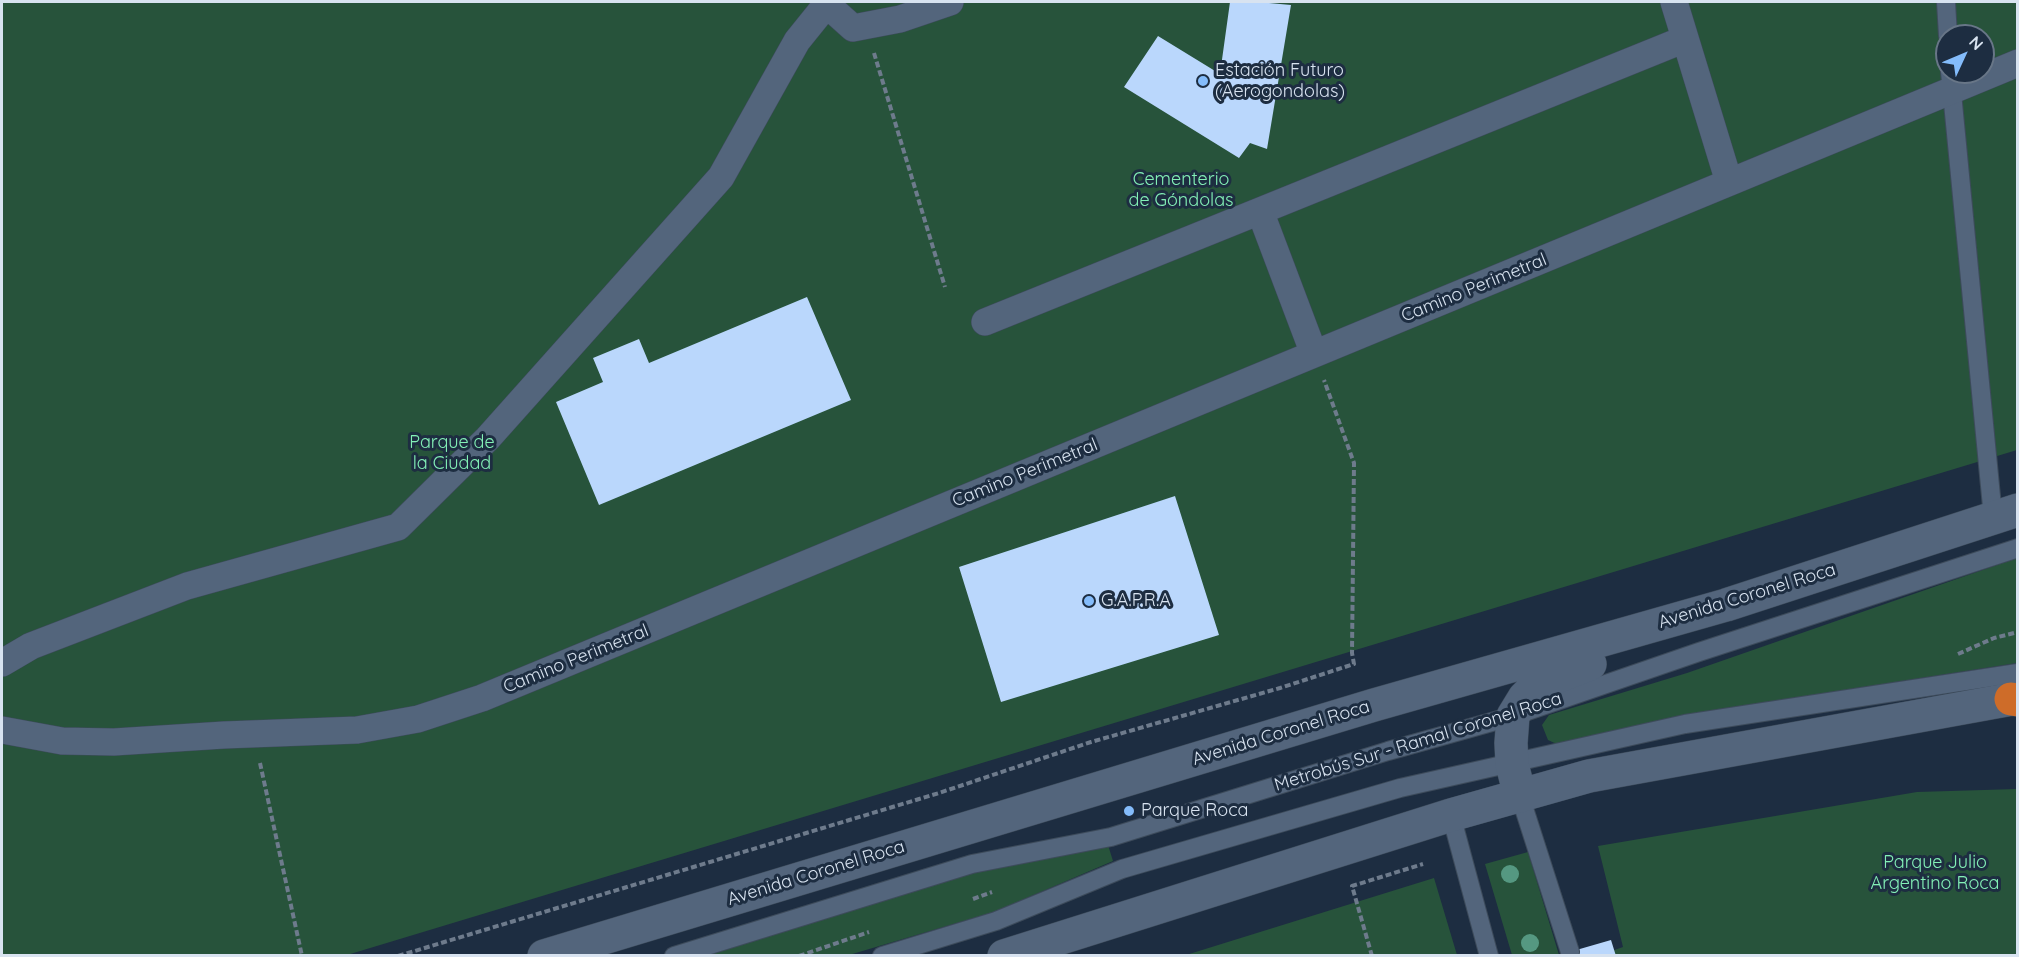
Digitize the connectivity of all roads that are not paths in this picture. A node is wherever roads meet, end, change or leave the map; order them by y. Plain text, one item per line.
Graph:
1 (950, 2) edge
2 (1674, 2) edge
3 (1946, 2) edge
4 (825, 3) edge
5 (1947, 24) edge
6 (1685, 39) junction
7 (2018, 63) edge
8 (1995, 69) edge
9 (1943, 84) edge
10 (1950, 84) edge
11 (1729, 182) junction
12 (1260, 211) junction
13 (985, 322) dead end
14 (1314, 354) junction
15 (2005, 513) edge
16 (2018, 548) edge
17 (1726, 605) junction
18 (2, 663) edge
19 (2016, 693) edge
20 (1513, 716) junction
21 (2, 729) edge
22 (1512, 764) junction
23 (1520, 796) junction
24 (1451, 815) junction
25 (1570, 952) dead end
26 (544, 956) edge
27 (674, 956) edge
28 (882, 956) edge
29 (1004, 956) edge
30 (1489, 956) edge

1 - 4 street
2 - 6 street
3 - 5 lane
4 - 18 street
6 - 11 street
6 - 12 street
7 - 8 street, Camino Perimetral
9 - 11 street, Camino Perimetral
10 - 15 lane
11 - 14 street, Camino Perimetral
12 - 13 street
12 - 14 street
14 - 21 street, Camino Perimetral
15 - 17 main road, Avenida Coronel Roca
16 - 20 lane, Metrobús Sur - Ramal Coronel Roca
17 - 20 main road
17 - 26 main road, Avenida Coronel Roca
19 - 22 lane, Metrobús Sur - Ramal Coronel Roca
19 - 23 main road
20 - 22 main road
20 - 27 lane, Metrobús Sur - Ramal Coronel Roca
22 - 23 main road
22 - 28 lane, Metrobús Sur - Ramal Coronel Roca
23 - 24 main road
23 - 25 lane
24 - 29 main road
24 - 30 lane

